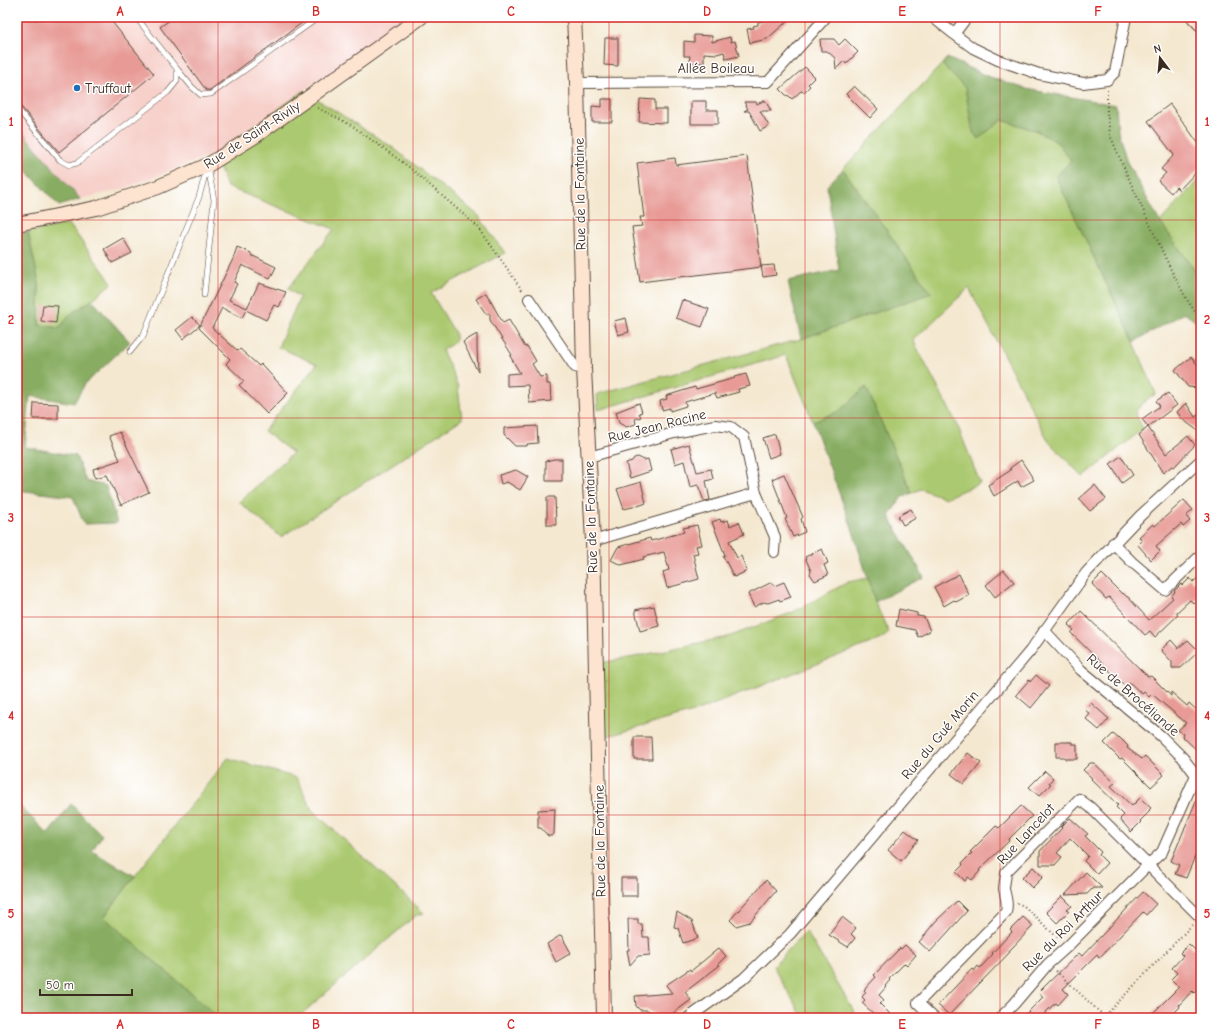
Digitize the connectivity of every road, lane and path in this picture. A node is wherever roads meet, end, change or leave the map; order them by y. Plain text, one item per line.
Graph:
1 (136, 17) edge
2 (319, 17) edge
3 (421, 17) edge
4 (574, 17) edge
5 (826, 17) edge
6 (967, 17) edge
7 (1126, 17) edge
8 (935, 18) dead end
9 (954, 34) junction
10 (177, 69) junction
11 (1107, 80) junction
12 (577, 83) junction
13 (303, 101) junction
14 (17, 108) edge
15 (208, 165) junction
16 (17, 224) edge
17 (204, 295) dead end
18 (529, 299) joint
19 (1201, 321) edge
20 (130, 352) dead end
21 (584, 369) junction
22 (589, 458) junction
23 (1201, 460) edge
24 (756, 493) junction
25 (593, 541) junction
26 (1113, 543) junction
27 (774, 552) dead end
28 (1201, 555) edge
29 (1044, 630) junction
30 (1148, 865) junction
31 (1007, 898) junction
32 (1200, 917) edge
33 (1068, 946) junction
34 (1048, 964) junction
35 (604, 1018) edge
36 (688, 1018) edge
37 (934, 1018) edge
38 (1000, 1018) edge
39 (1105, 1018) edge

1 - 10 lane
2 - 10 lane
3 - 13 street, Rue de Saint-Rivily
4 - 12 street, Rue de la Fontaine
5 - 12 street, Allée Boileau
6 - 9 street
7 - 11 street
8 - 9 street
9 - 11 street
10 - 14 lane
11 - 19 path
12 - 21 street, Rue de la Fontaine
13 - 15 street, Rue de Saint-Rivily
13 - 18 path
15 - 16 street, Rue de Saint-Rivily
15 - 17 lane
15 - 20 lane
18 - 21 street
21 - 22 street, Rue de la Fontaine
22 - 24 street, Rue Jean Racine
22 - 25 street, Rue de la Fontaine
23 - 26 street, Rue du Gué Morin
24 - 25 street
24 - 27 street, Rue Jean Racine
25 - 35 street, Rue de la Fontaine
26 - 28 street
26 - 29 street, Rue du Gué Morin
29 - 30 street, Rue de Brocéliande
29 - 36 street, Rue du Gué Morin
30 - 31 street, Rue Lancelot
30 - 32 street
30 - 33 street, Rue du Roi Arthur
31 - 33 path
31 - 37 street, Rue Lancelot
32 - 39 path
33 - 34 street, Rue du Roi Arthur
34 - 38 street, Rue du Roi Arthur
34 - 39 path

